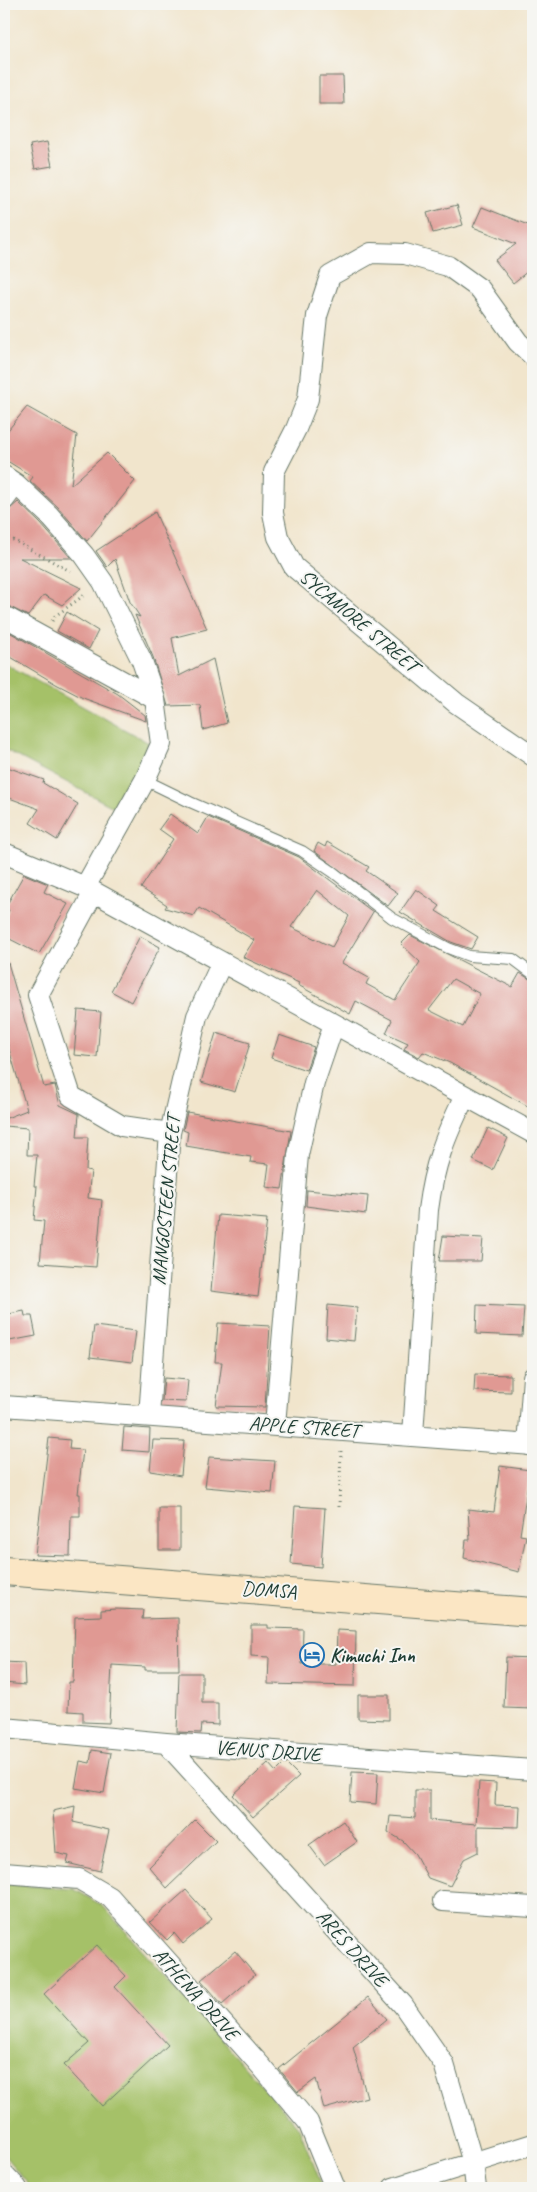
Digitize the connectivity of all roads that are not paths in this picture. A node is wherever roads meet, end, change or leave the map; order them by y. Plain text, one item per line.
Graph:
1 (533, 356) edge
2 (8, 487) edge
3 (4, 616) edge
4 (155, 699) junction
5 (533, 756) edge
6 (145, 780) junction
7 (4, 853) edge
8 (90, 890) junction
9 (222, 962) junction
10 (533, 974) edge
11 (334, 1024) junction
12 (464, 1096) junction
13 (170, 1133) junction
14 (533, 1133) edge
15 (533, 1378) edge
16 (4, 1406) edge
17 (148, 1416) junction
18 (275, 1425) junction
19 (412, 1435) junction
20 (530, 1445) edge
21 (4, 1571) edge
22 (533, 1612) edge
23 (4, 1728) edge
24 (166, 1743) junction
25 (533, 1770) edge
26 (4, 1873) edge
27 (443, 1901) dead end
28 (533, 1907) edge
29 (533, 2144) edge
30 (473, 2164) junction
31 (4, 2174) edge
32 (17, 2188) edge
33 (335, 2188) edge
34 (393, 2188) edge
35 (476, 2188) edge

1 - 5 street, SYCAMORE STREET
2 - 4 street
3 - 4 street
4 - 6 street
6 - 8 street
6 - 10 lane
7 - 8 street
8 - 9 street
8 - 13 street
9 - 11 street
9 - 13 street, MANGOSTEEN STREET
11 - 12 street
11 - 18 street
12 - 14 street
12 - 19 street
13 - 17 street, MANGOSTEEN STREET
15 - 20 street
16 - 17 street, APPLE STREET
17 - 18 street, APPLE STREET
18 - 19 street, APPLE STREET
19 - 20 street, APPLE STREET
21 - 22 main road, DOMSA
23 - 24 street, VENUS DRIVE
24 - 25 street, VENUS DRIVE
24 - 30 street, ARES DRIVE
26 - 33 street, ATHENA DRIVE
27 - 28 street
29 - 30 street
30 - 34 street
30 - 35 street, ARES DRIVE
31 - 32 street

